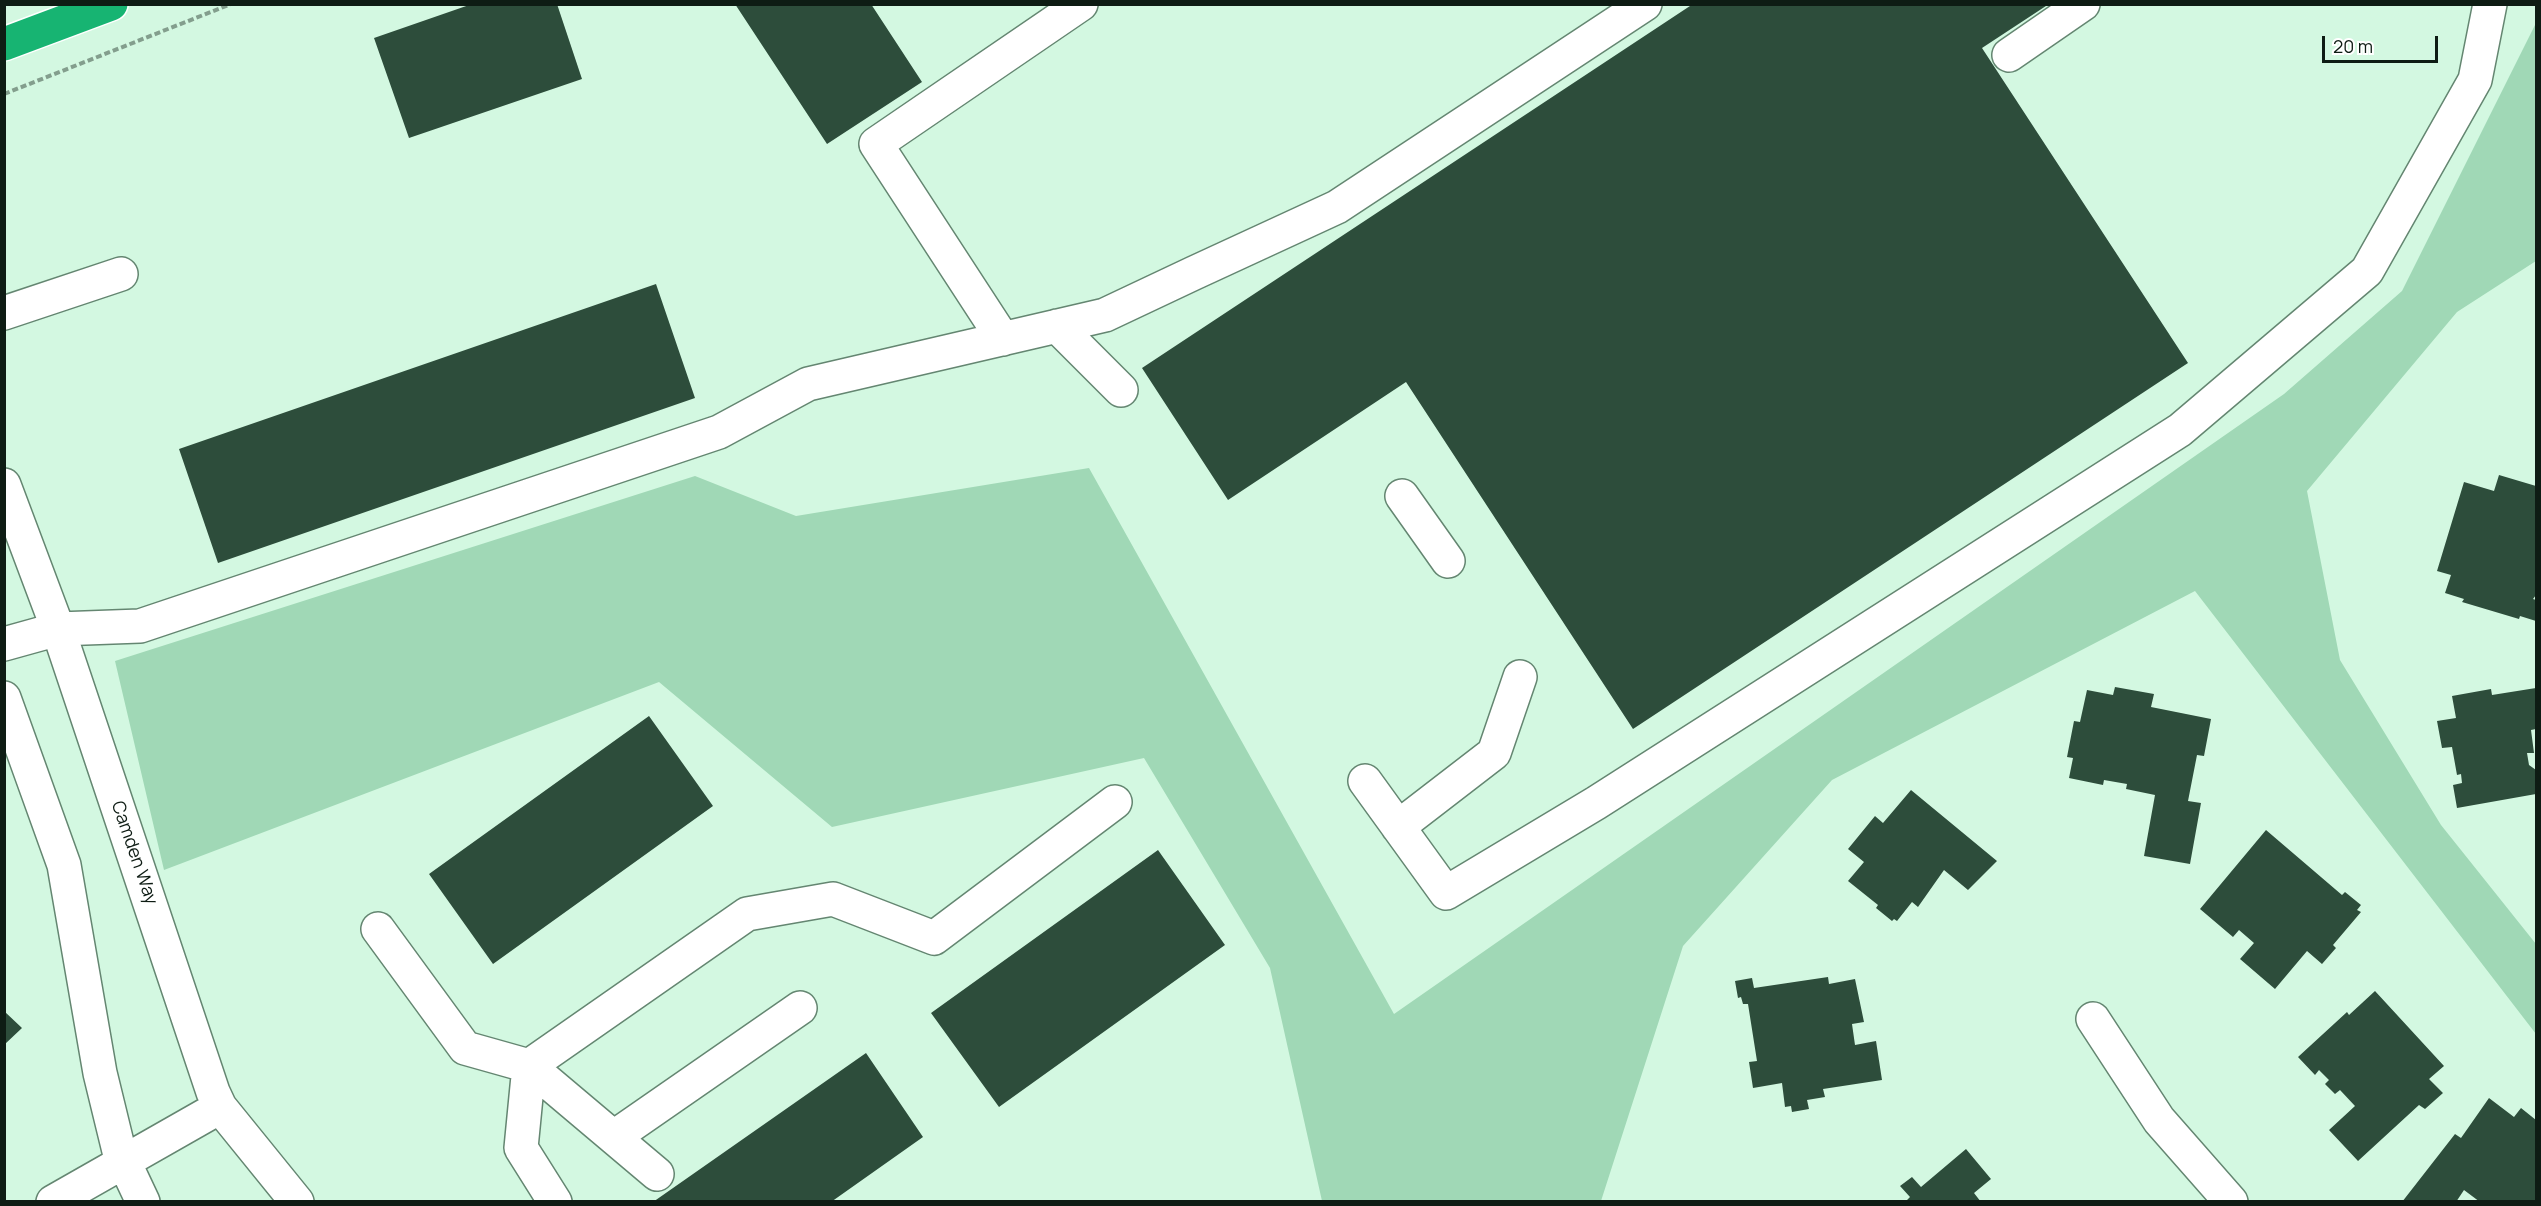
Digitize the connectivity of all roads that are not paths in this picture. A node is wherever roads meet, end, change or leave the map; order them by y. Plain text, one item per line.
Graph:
1 (111, 4) edge
2 (1081, 4) edge
3 (1646, 4) edge
4 (2083, 4) edge
5 (2490, 4) edge
6 (4, 44) edge
7 (2009, 55) dead end
8 (121, 274) dead end
9 (4, 313) edge
10 (1057, 326) junction
11 (1004, 339) junction
12 (1121, 390) dead end
13 (4, 485) edge
14 (1402, 496) dead end
15 (1448, 561) dead end
16 (58, 629) junction
17 (4, 644) edge
18 (1520, 677) dead end
19 (4, 698) edge
20 (1365, 781) dead end
21 (1115, 802) dead end
22 (1398, 827) junction
23 (378, 929) dead end
24 (800, 1008) dead end
25 (2093, 1019) dead end
26 (530, 1066) junction
27 (220, 1107) junction
28 (614, 1137) junction
29 (125, 1163) junction
30 (657, 1174) dead end
31 (53, 1202) edge
32 (142, 1202) edge
33 (297, 1202) edge
34 (555, 1202) edge
35 (2231, 1202) edge

1 - 6 highway
2 - 11 street
3 - 10 street
4 - 7 street
5 - 22 street
8 - 9 street
10 - 11 street
10 - 12 street
11 - 16 street
13 - 16 street, Camden Way
14 - 15 street
16 - 17 street
16 - 27 street, Camden Way
18 - 22 street
19 - 29 street
20 - 22 street
21 - 26 street
23 - 26 street
24 - 28 street
25 - 35 street
26 - 28 street
26 - 34 street
27 - 29 street
27 - 33 street, Camden Way
28 - 30 street
29 - 31 street
29 - 32 street

